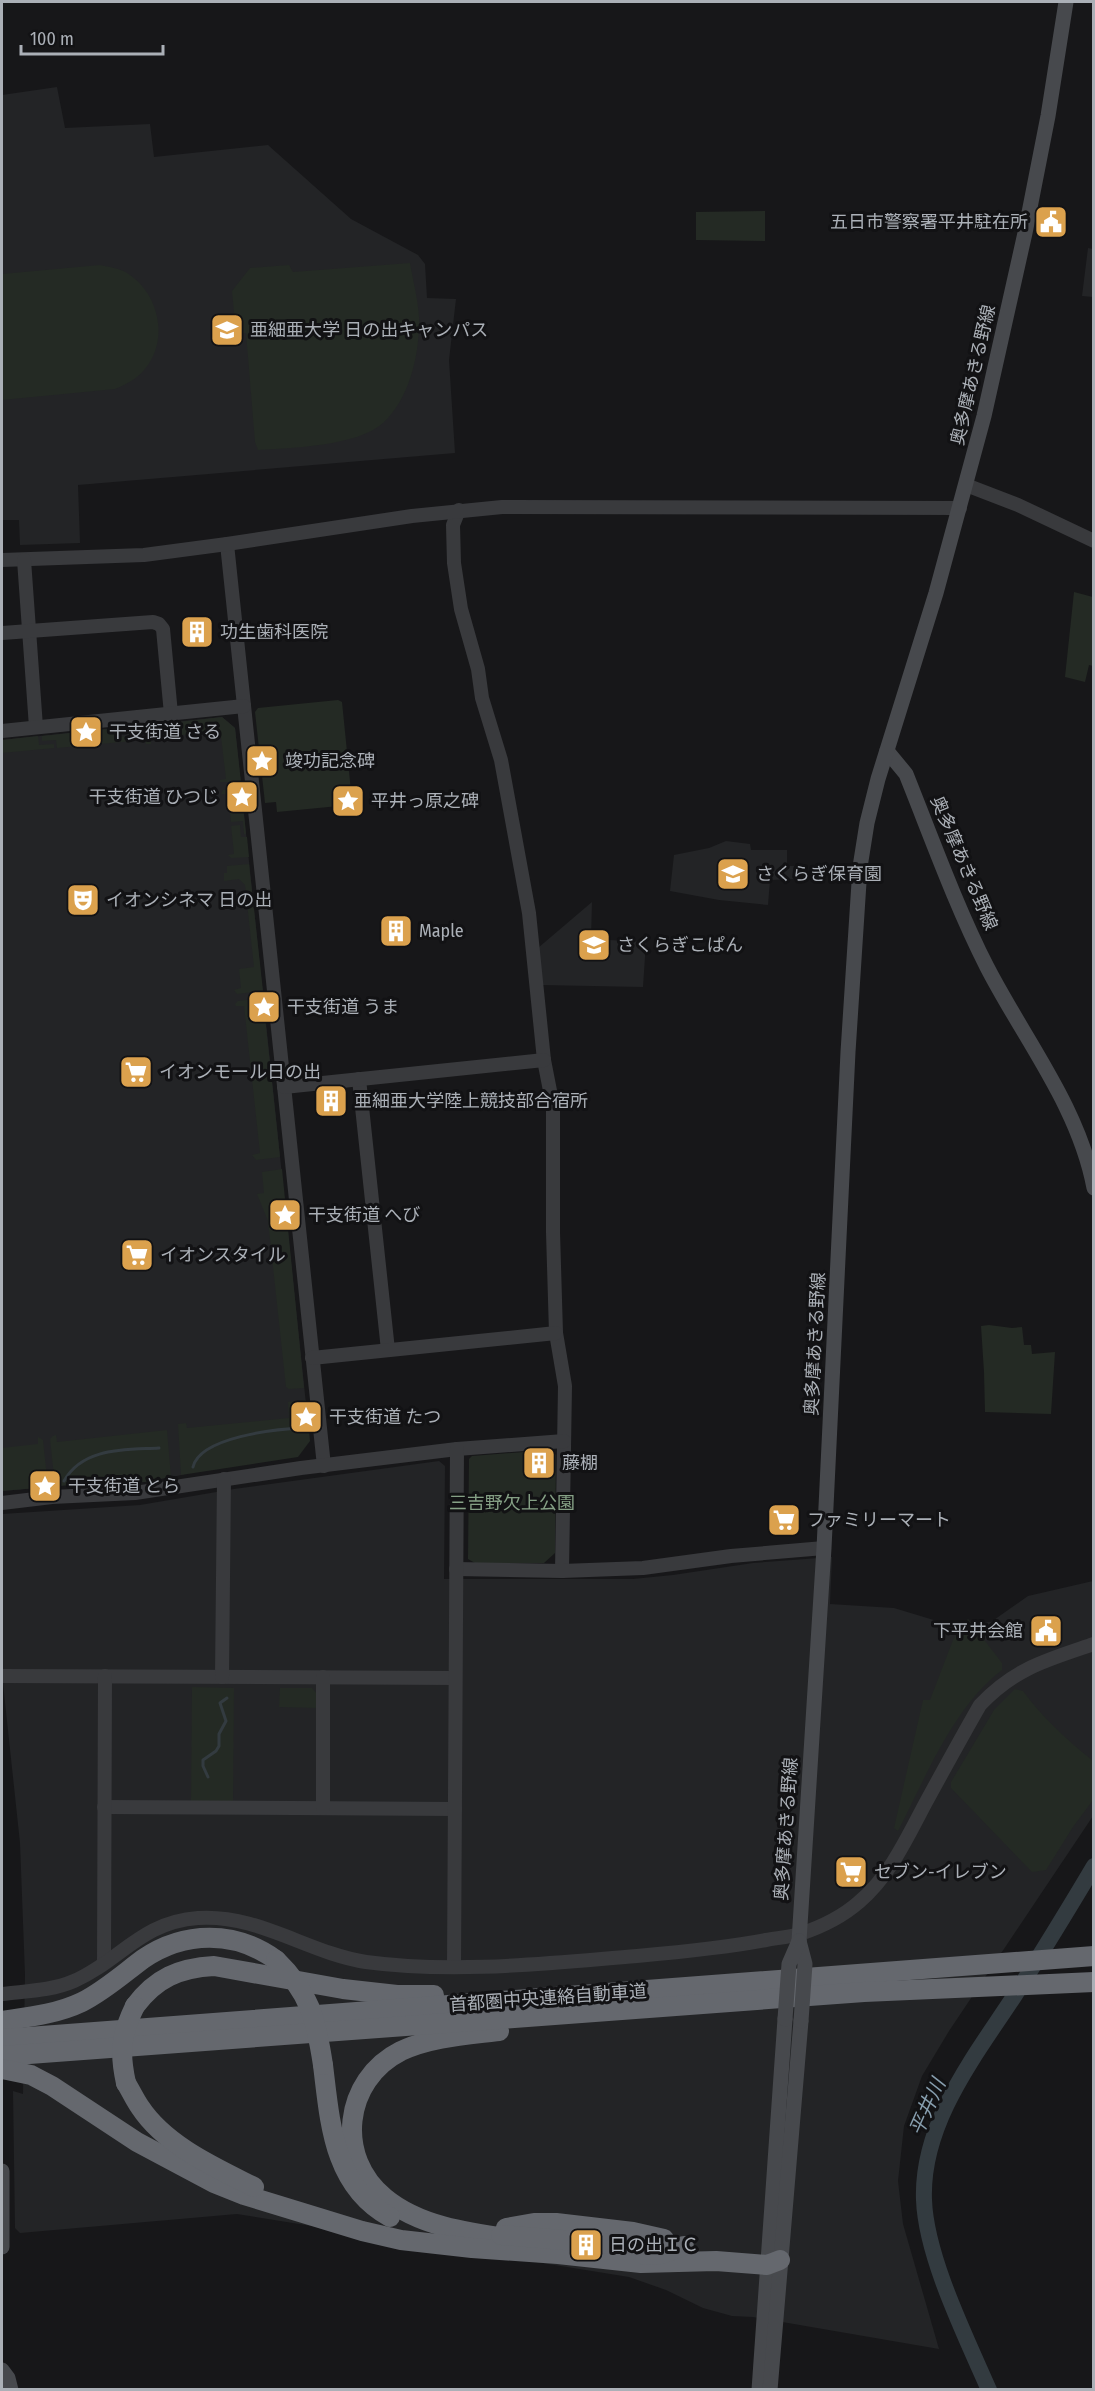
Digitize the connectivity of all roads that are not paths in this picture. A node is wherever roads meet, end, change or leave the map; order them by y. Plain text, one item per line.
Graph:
1 (1066, 2) edge
2 (966, 485) junction
3 (960, 508) junction
4 (459, 510) junction
5 (1094, 541) edge
6 (227, 544) junction
7 (2, 560) edge
8 (24, 560) junction
9 (2, 633) edge
10 (29, 633) junction
11 (244, 706) junction
12 (171, 714) junction
13 (36, 727) junction
14 (2, 731) edge
15 (887, 751) junction
16 (544, 1060) junction
17 (359, 1079) junction
18 (284, 1087) junction
19 (1094, 1188) edge
20 (556, 1333) junction
21 (387, 1350) junction
22 (312, 1358) junction
23 (564, 1441) junction
24 (457, 1449) junction
25 (324, 1466) junction
26 (224, 1479) junction
27 (2, 1503) edge
28 (824, 1548) junction
29 (456, 1569) junction
30 (562, 1571) junction
31 (1094, 1644) edge
32 (2, 1676) edge
33 (105, 1676) junction
34 (222, 1677) junction
35 (323, 1677) junction
36 (455, 1678) junction
37 (105, 1807) junction
38 (323, 1808) junction
39 (454, 1809) junction
40 (799, 1938) junction
41 (1094, 1956) edge
42 (104, 1962) junction
43 (454, 1966) junction
44 (1094, 1982) edge
45 (866, 1983) junction
46 (2, 1994) edge
47 (580, 1995) junction
48 (686, 2006) junction
49 (2, 2021) edge
50 (2, 2039) edge
51 (2, 2056) edge
52 (2, 2069) edge
53 (2, 2171) edge
54 (321, 2220) junction
55 (475, 2241) junction
56 (2, 2247) edge
57 (682, 2251) junction
58 (772, 2260) junction
59 (2, 2370) edge
60 (10, 2390) edge
61 (759, 2390) edge
62 (770, 2390) edge

1 - 2 main road, 奥多摩あきる野線
2 - 3 main road, 奥多摩あきる野線
2 - 5 street
3 - 4 street
3 - 15 main road, 奥多摩あきる野線
4 - 6 street
4 - 16 street
6 - 8 street
6 - 11 street
7 - 8 street
8 - 10 street
9 - 10 street
10 - 12 street
10 - 13 street
11 - 12 street
11 - 18 street
12 - 13 street
13 - 14 street
15 - 19 main road, 奥多摩あきる野線
15 - 28 main road, 奥多摩あきる野線
16 - 17 street
16 - 20 street
17 - 18 street
17 - 21 street
18 - 22 street
20 - 21 street
20 - 23 street
21 - 22 street
22 - 25 street
23 - 24 street
23 - 30 street
24 - 25 street
24 - 29 street
25 - 26 street
26 - 27 street
26 - 34 street
28 - 30 street
28 - 40 main road, 奥多摩あきる野線
29 - 30 street
29 - 36 street
31 - 40 street
32 - 33 street
33 - 34 street
33 - 37 street
34 - 35 street
35 - 36 street
35 - 38 street
36 - 39 street
37 - 38 street
37 - 42 street
38 - 39 street
39 - 43 street
40 - 43 street
40 - 58 main road, 奥多摩あきる野線, bridge
40 - 58 main road, 奥多摩あきる野線, bridge
41 - 45 highway, 首都圏中央連絡自動車道
42 - 43 street
42 - 46 street
44 - 45 highway, 首都圏中央連絡自動車道
45 - 47 highway, 首都圏中央連絡自動車道
45 - 48 highway, 首都圏中央連絡自動車道
47 - 50 highway, 首都圏中央連絡自動車道
47 - 54 highway, bridge
48 - 51 highway, 首都圏中央連絡自動車道
48 - 55 highway
49 - 55 highway, bridge
52 - 54 highway
53 - 56 main road
54 - 55 highway
55 - 57 highway
55 - 57 highway
57 - 58 highway
58 - 61 main road, 奥多摩あきる野線
58 - 62 main road, 奥多摩あきる野線
59 - 60 main road

